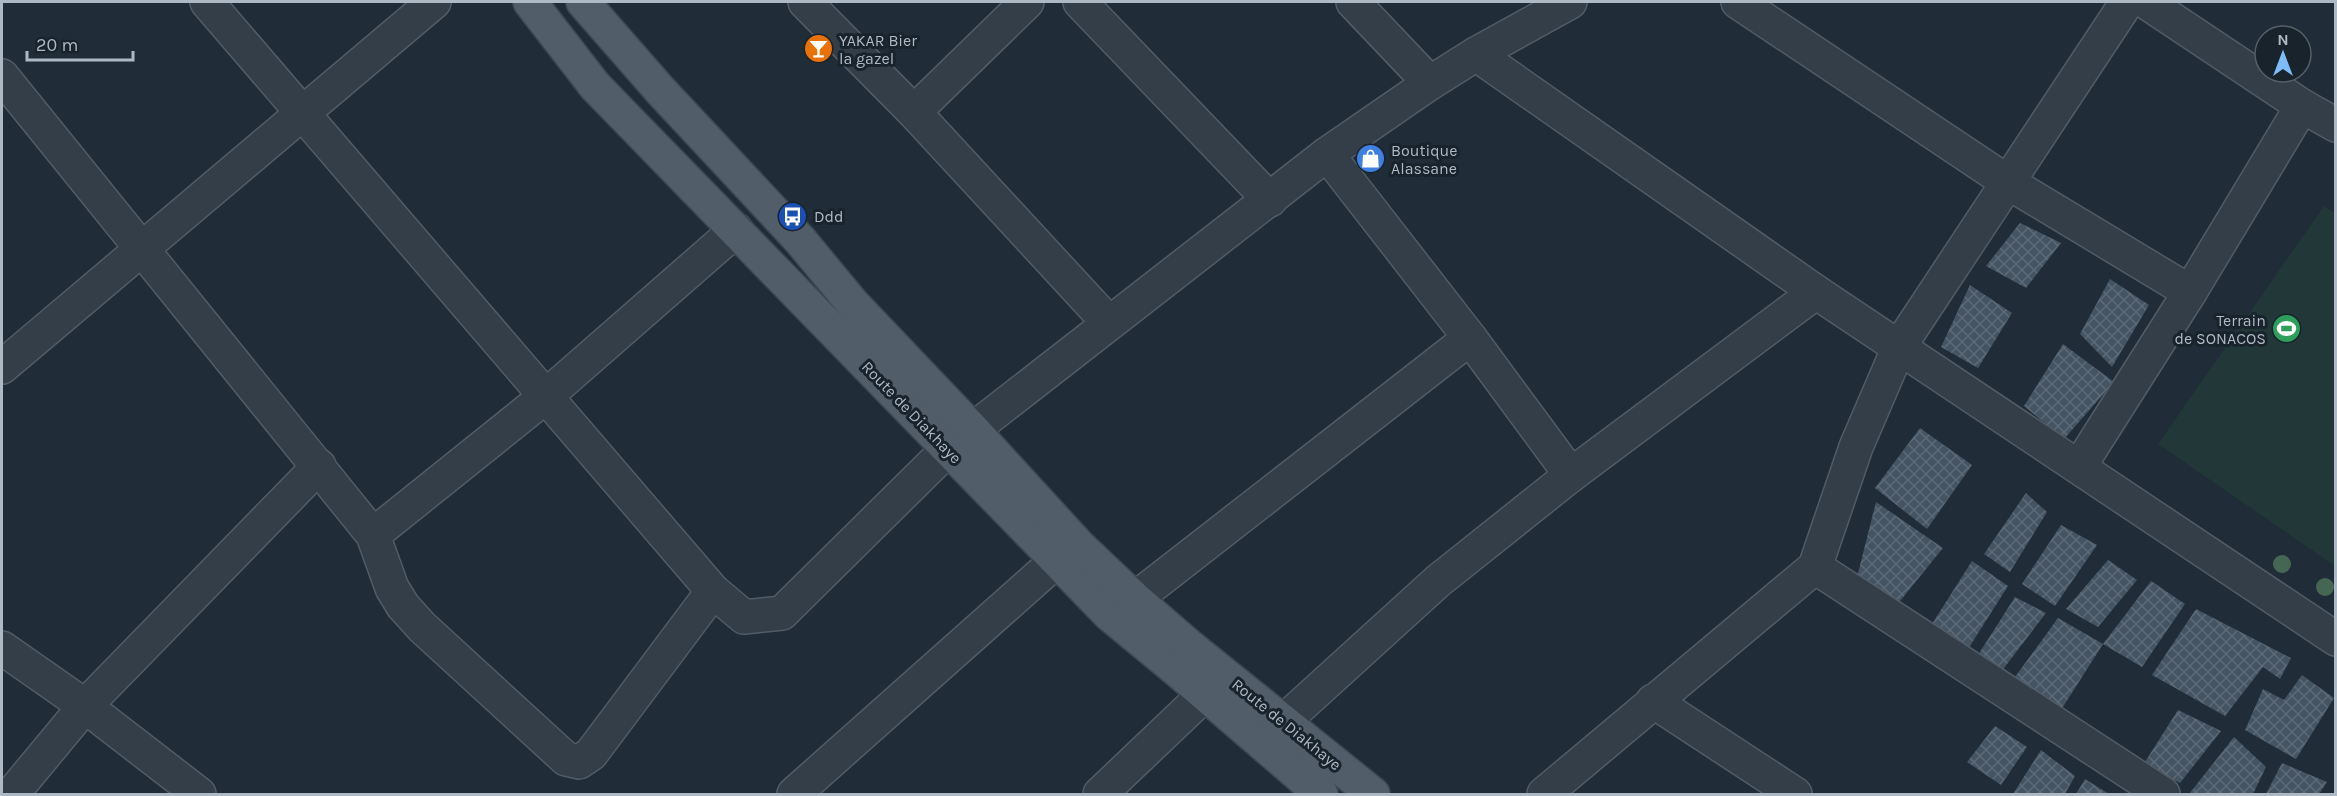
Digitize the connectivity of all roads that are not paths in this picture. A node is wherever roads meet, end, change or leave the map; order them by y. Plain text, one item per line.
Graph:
1 (207, 2) edge
2 (434, 2) edge
3 (530, 2) edge
4 (583, 2) edge
5 (608, 2) edge
6 (805, 2) edge
7 (1027, 2) edge
8 (1080, 2) edge
9 (1353, 2) edge
10 (1570, 2) edge
11 (1738, 2) edge
12 (2127, 2) edge
13 (2166, 7) edge
14 (1476, 54) junction
15 (2, 76) edge
16 (1430, 83) junction
17 (660, 90) junction
18 (2302, 106) junction
19 (914, 112) junction
20 (303, 113) junction
21 (2336, 125) edge
22 (1327, 154) junction
23 (2009, 183) junction
24 (1270, 200) junction
25 (736, 230) junction
26 (142, 249) junction
27 (1816, 292) junction
28 (2190, 292) junction
29 (1109, 323) junction
30 (1470, 339) junction
31 (1899, 347) junction
32 (2, 367) edge
33 (545, 397) junction
34 (960, 439) junction
35 (319, 466) junction
36 (2079, 467) junction
37 (1571, 475) junction
38 (373, 535) junction
39 (1056, 561) junction
40 (1815, 567) junction
41 (712, 591) junction
42 (1135, 599) junction
43 (2336, 639) edge
44 (2, 648) edge
45 (1205, 694) junction
46 (1653, 701) junction
47 (85, 706) junction
48 (1284, 721) junction
49 (12, 795) edge
50 (199, 795) edge
51 (794, 795) edge
52 (1100, 795) edge
53 (1321, 795) edge
54 (1373, 795) edge
55 (1544, 795) edge
56 (1795, 795) edge
57 (2163, 795) edge

1 - 20 street
2 - 20 street
3 - 25 main road, Route de Diakhaye
4 - 17 main road, Route de Diakhaye
5 - 17 main road
6 - 19 street
7 - 19 street
8 - 24 street
9 - 16 street
10 - 14 street
11 - 23 street
12 - 23 street
13 - 18 street
14 - 16 street
14 - 27 street
15 - 26 street
16 - 22 street
17 - 34 main road, Route de Diakhaye
18 - 21 street
18 - 28 street
19 - 29 street
20 - 26 street
20 - 33 street
22 - 24 street
22 - 30 street
23 - 28 street
23 - 31 street
24 - 29 street
25 - 33 street
25 - 34 main road, Route de Diakhaye
26 - 32 street
26 - 35 street
27 - 31 street
27 - 37 street
28 - 36 street
29 - 34 street
30 - 37 street
30 - 42 street
31 - 36 street
31 - 40 street
33 - 38 street
33 - 41 street
34 - 39 main road, Route de Diakhaye
34 - 41 street
34 - 42 main road, Route de Diakhaye
35 - 38 street
35 - 47 street
36 - 43 street
37 - 48 street
38 - 41 street
39 - 45 main road, Route de Diakhaye
39 - 51 street
40 - 46 street
40 - 57 street
42 - 48 main road, Route de Diakhaye
44 - 47 street
45 - 52 street
45 - 53 main road, Route de Diakhaye
46 - 55 street
46 - 56 street
47 - 49 street
47 - 50 street
48 - 54 main road, Route de Diakhaye

